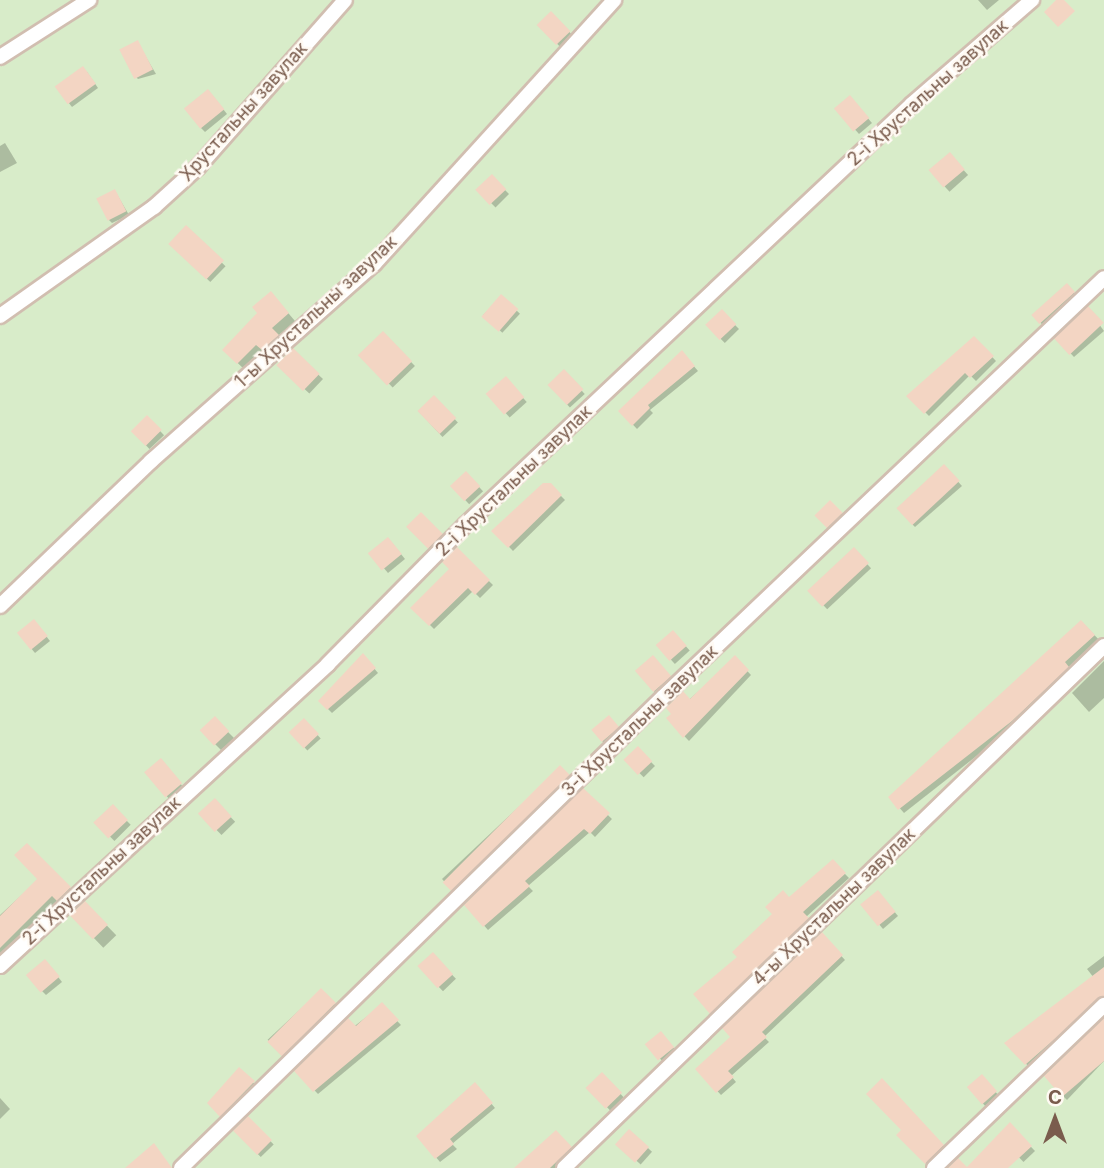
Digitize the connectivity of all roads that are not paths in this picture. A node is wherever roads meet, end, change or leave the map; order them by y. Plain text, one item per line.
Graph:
1 (89, 0) edge
2 (345, 0) edge
3 (614, 0) edge
4 (1032, 0) edge
5 (0, 57) edge
6 (1104, 278) edge
7 (0, 316) edge
8 (0, 606) edge
9 (1104, 646) edge
10 (0, 966) edge
11 (1104, 1005) edge
12 (181, 1168) edge
13 (564, 1168) edge
14 (934, 1168) edge

1 - 5 lane
2 - 7 lane, Хрустальны завулак
3 - 8 lane, 1-ы Хрустальны завулак
4 - 10 lane, 2-і Хрустальны завулак
6 - 12 lane, 3-і Хрустальны завулак
9 - 13 lane, 4-ы Хрустальны завулак
11 - 14 lane

